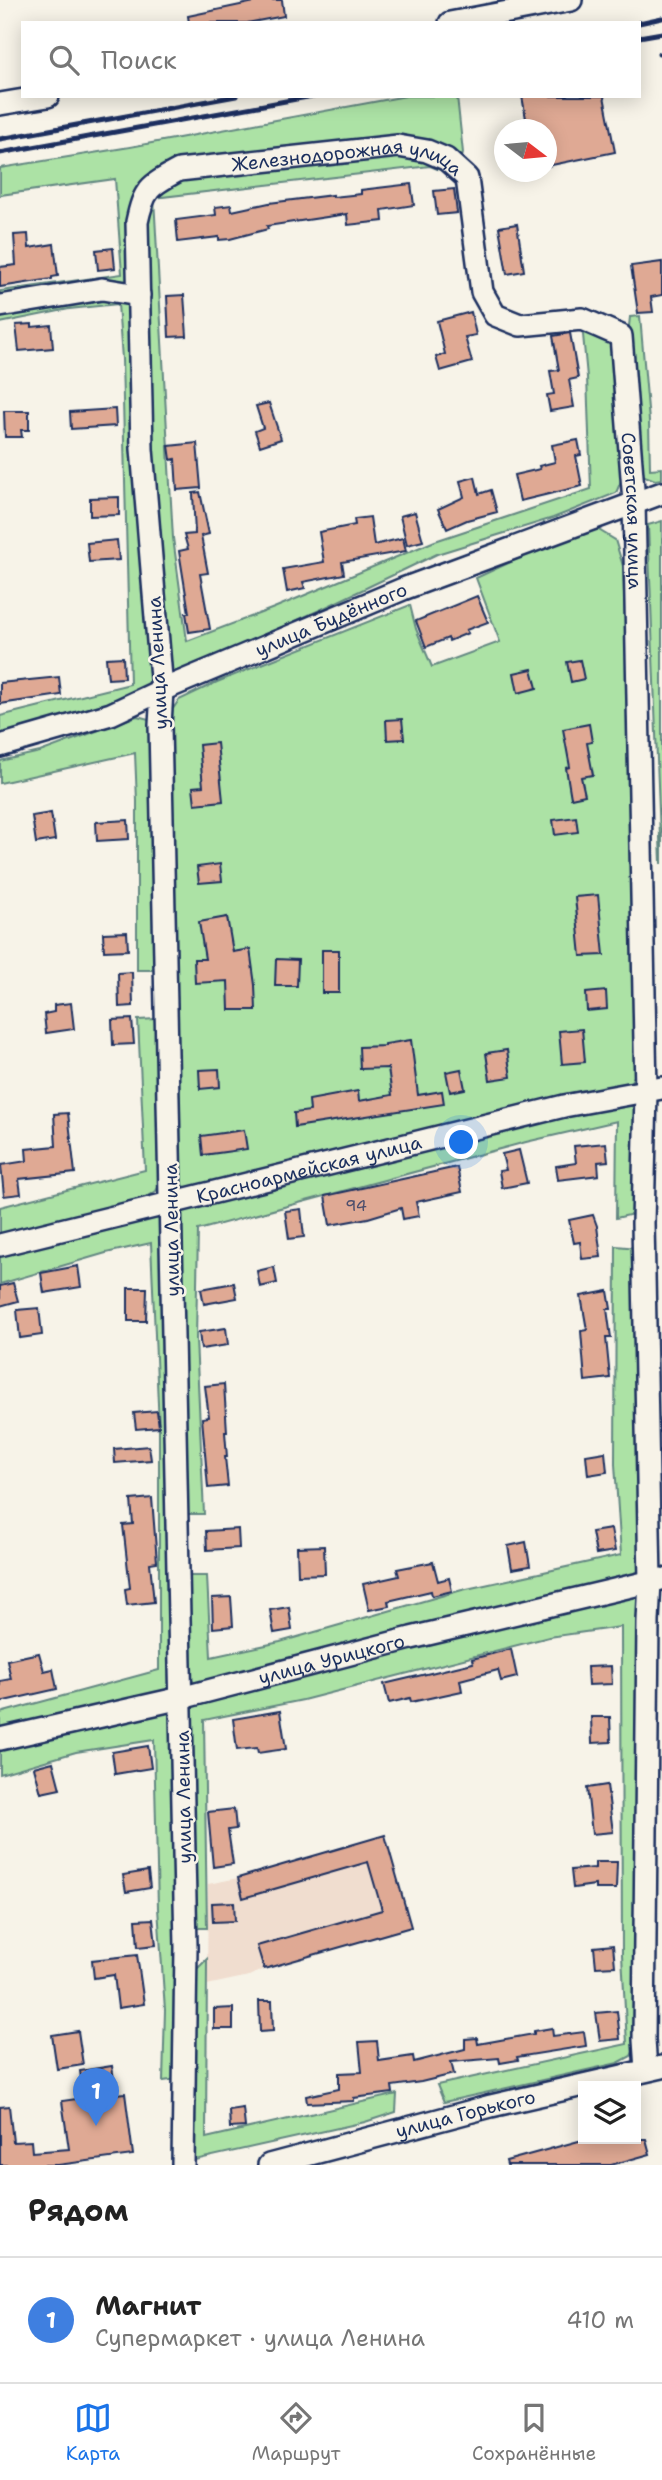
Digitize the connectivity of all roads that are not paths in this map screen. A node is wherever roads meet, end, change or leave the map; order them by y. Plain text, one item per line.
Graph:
1 (571, 0) edge
2 (461, 21) edge
3 (36, 98) edge
4 (0, 104) edge
5 (139, 295) junction
6 (0, 306) edge
7 (621, 336) joint
8 (662, 493) edge
9 (634, 502) junction
10 (162, 690) junction
11 (0, 746) edge
12 (654, 1090) edge
13 (170, 1203) junction
14 (0, 1245) edge
15 (656, 1580) edge
16 (181, 1698) junction
17 (0, 1739) edge
18 (654, 2068) edge
19 (183, 2165) edge
20 (269, 2165) edge

1 - 2 street
3 - 4 street
5 - 6 street
5 - 7 street, Железнодорожная улица
5 - 10 street, улица Ленина
7 - 9 street, Советская улица
8 - 9 street, улица Будённого
9 - 10 street, улица Будённого
9 - 12 street, Советская улица
10 - 11 street, улица Будённого
10 - 13 street, улица Ленина
12 - 13 street, Красноармейская улица
12 - 15 street, Советская улица
13 - 14 street, Красноармейская улица
13 - 16 street, улица Ленина
15 - 16 street, улица Урицкого
15 - 18 street, Советская улица
16 - 17 street, улица Урицкого
16 - 19 street, улица Ленина
18 - 20 street, улица Горького

